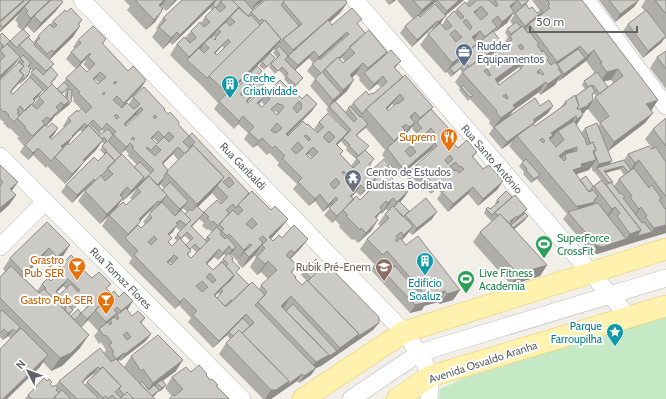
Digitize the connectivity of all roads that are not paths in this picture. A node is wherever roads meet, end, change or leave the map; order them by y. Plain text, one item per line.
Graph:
1 (82, 0) edge
2 (355, 0) edge
3 (586, 0) edge
4 (666, 106) edge
5 (0, 156) edge
6 (45, 202) junction
7 (0, 246) edge
8 (666, 249) edge
9 (590, 273) junction
10 (666, 278) edge
11 (610, 295) junction
12 (666, 306) edge
13 (629, 317) junction
14 (404, 332) junction
15 (419, 353) junction
16 (431, 376) junction
17 (242, 399) edge
18 (304, 399) edge
19 (351, 399) edge
20 (397, 399) edge
21 (429, 399) edge

1 - 14 street, Rua Garibaldi
2 - 9 street, Rua Santo Antônio
3 - 4 street
5 - 6 street, Rua Tomaz Flores
6 - 7 street
6 - 17 street, Rua Tomaz Flores
8 - 9 main road
9 - 11 street, Rua Santo Antônio
9 - 14 main road
10 - 11 street
11 - 13 street, Rua Santo Antônio
11 - 15 street
12 - 13 main road, Avenida Osvaldo Aranha
13 - 16 main road, Avenida Osvaldo Aranha
14 - 15 street, Rua Garibaldi
14 - 18 main road
15 - 16 street, Rua Garibaldi
15 - 19 street
16 - 20 main road, Avenida Osvaldo Aranha
16 - 21 street

